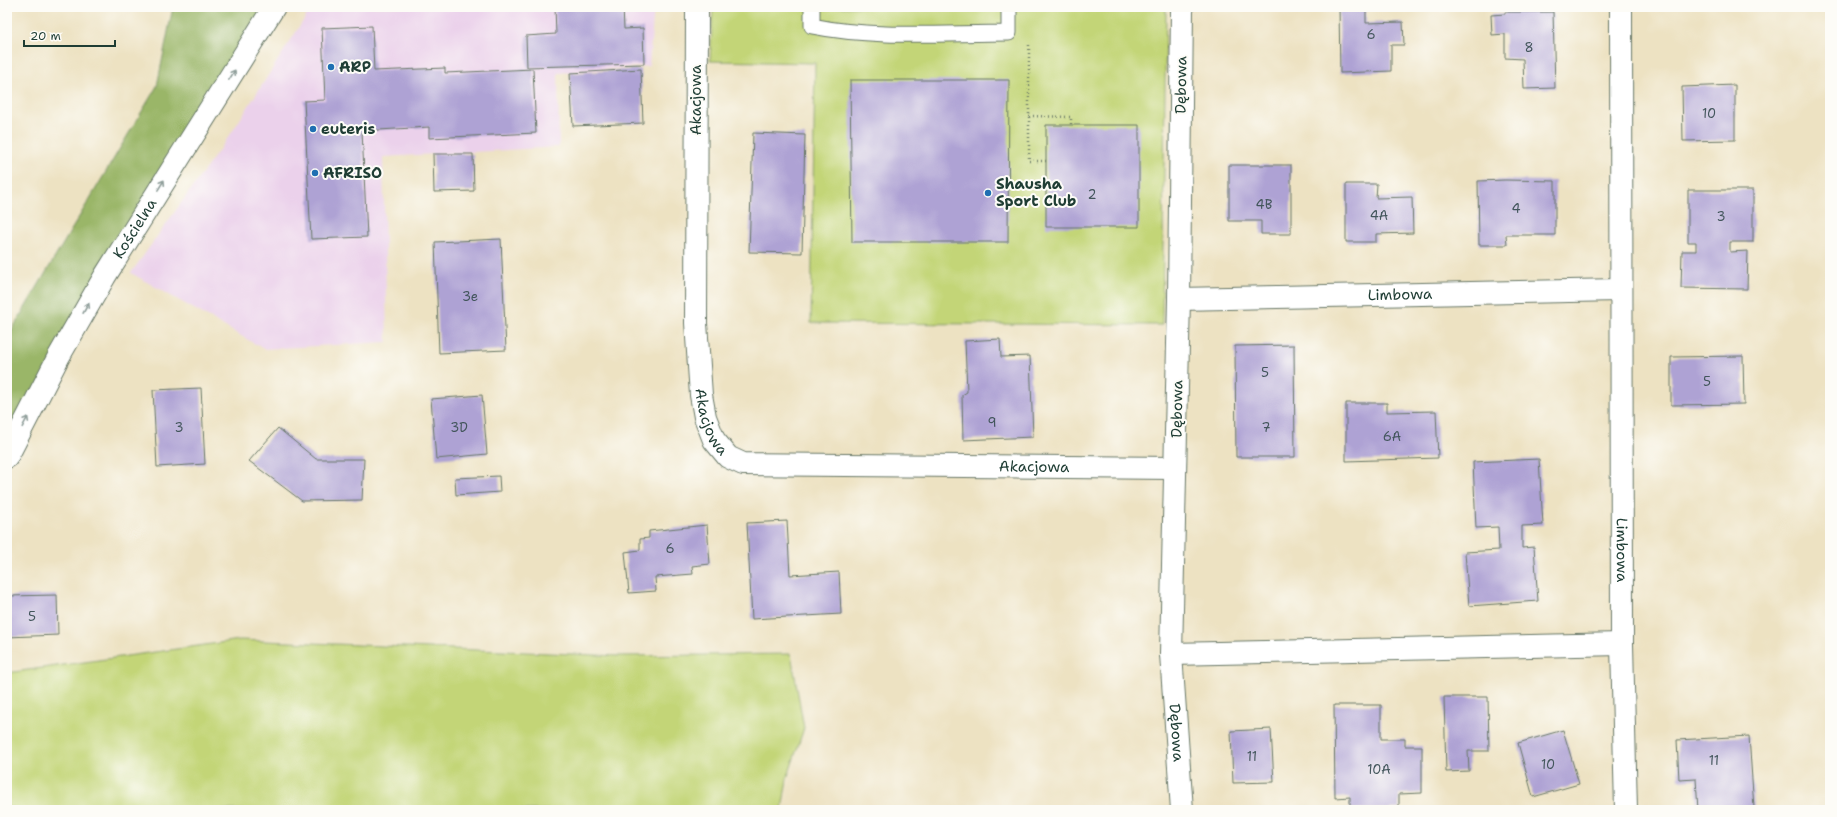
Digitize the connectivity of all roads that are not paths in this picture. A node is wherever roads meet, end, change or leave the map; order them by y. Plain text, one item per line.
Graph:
1 (274, 7) edge
2 (697, 7) edge
3 (812, 7) edge
4 (1009, 7) edge
5 (1182, 7) edge
6 (1621, 7) edge
7 (1620, 290) junction
8 (1179, 299) junction
9 (7, 457) edge
10 (1175, 468) junction
11 (1622, 644) junction
12 (1171, 654) junction
13 (1182, 810) edge
14 (1626, 810) edge

9 -> 1 street, Kościelna
2 - 10 street, Akacjowa
3 - 4 lane
5 - 8 street, Dębowa
6 - 7 street, Limbowa
7 - 8 street, Limbowa
7 - 11 street, Limbowa
8 - 10 street, Dębowa
10 - 12 street, Dębowa
11 - 12 street
11 - 14 street, Limbowa
12 - 13 street, Dębowa

